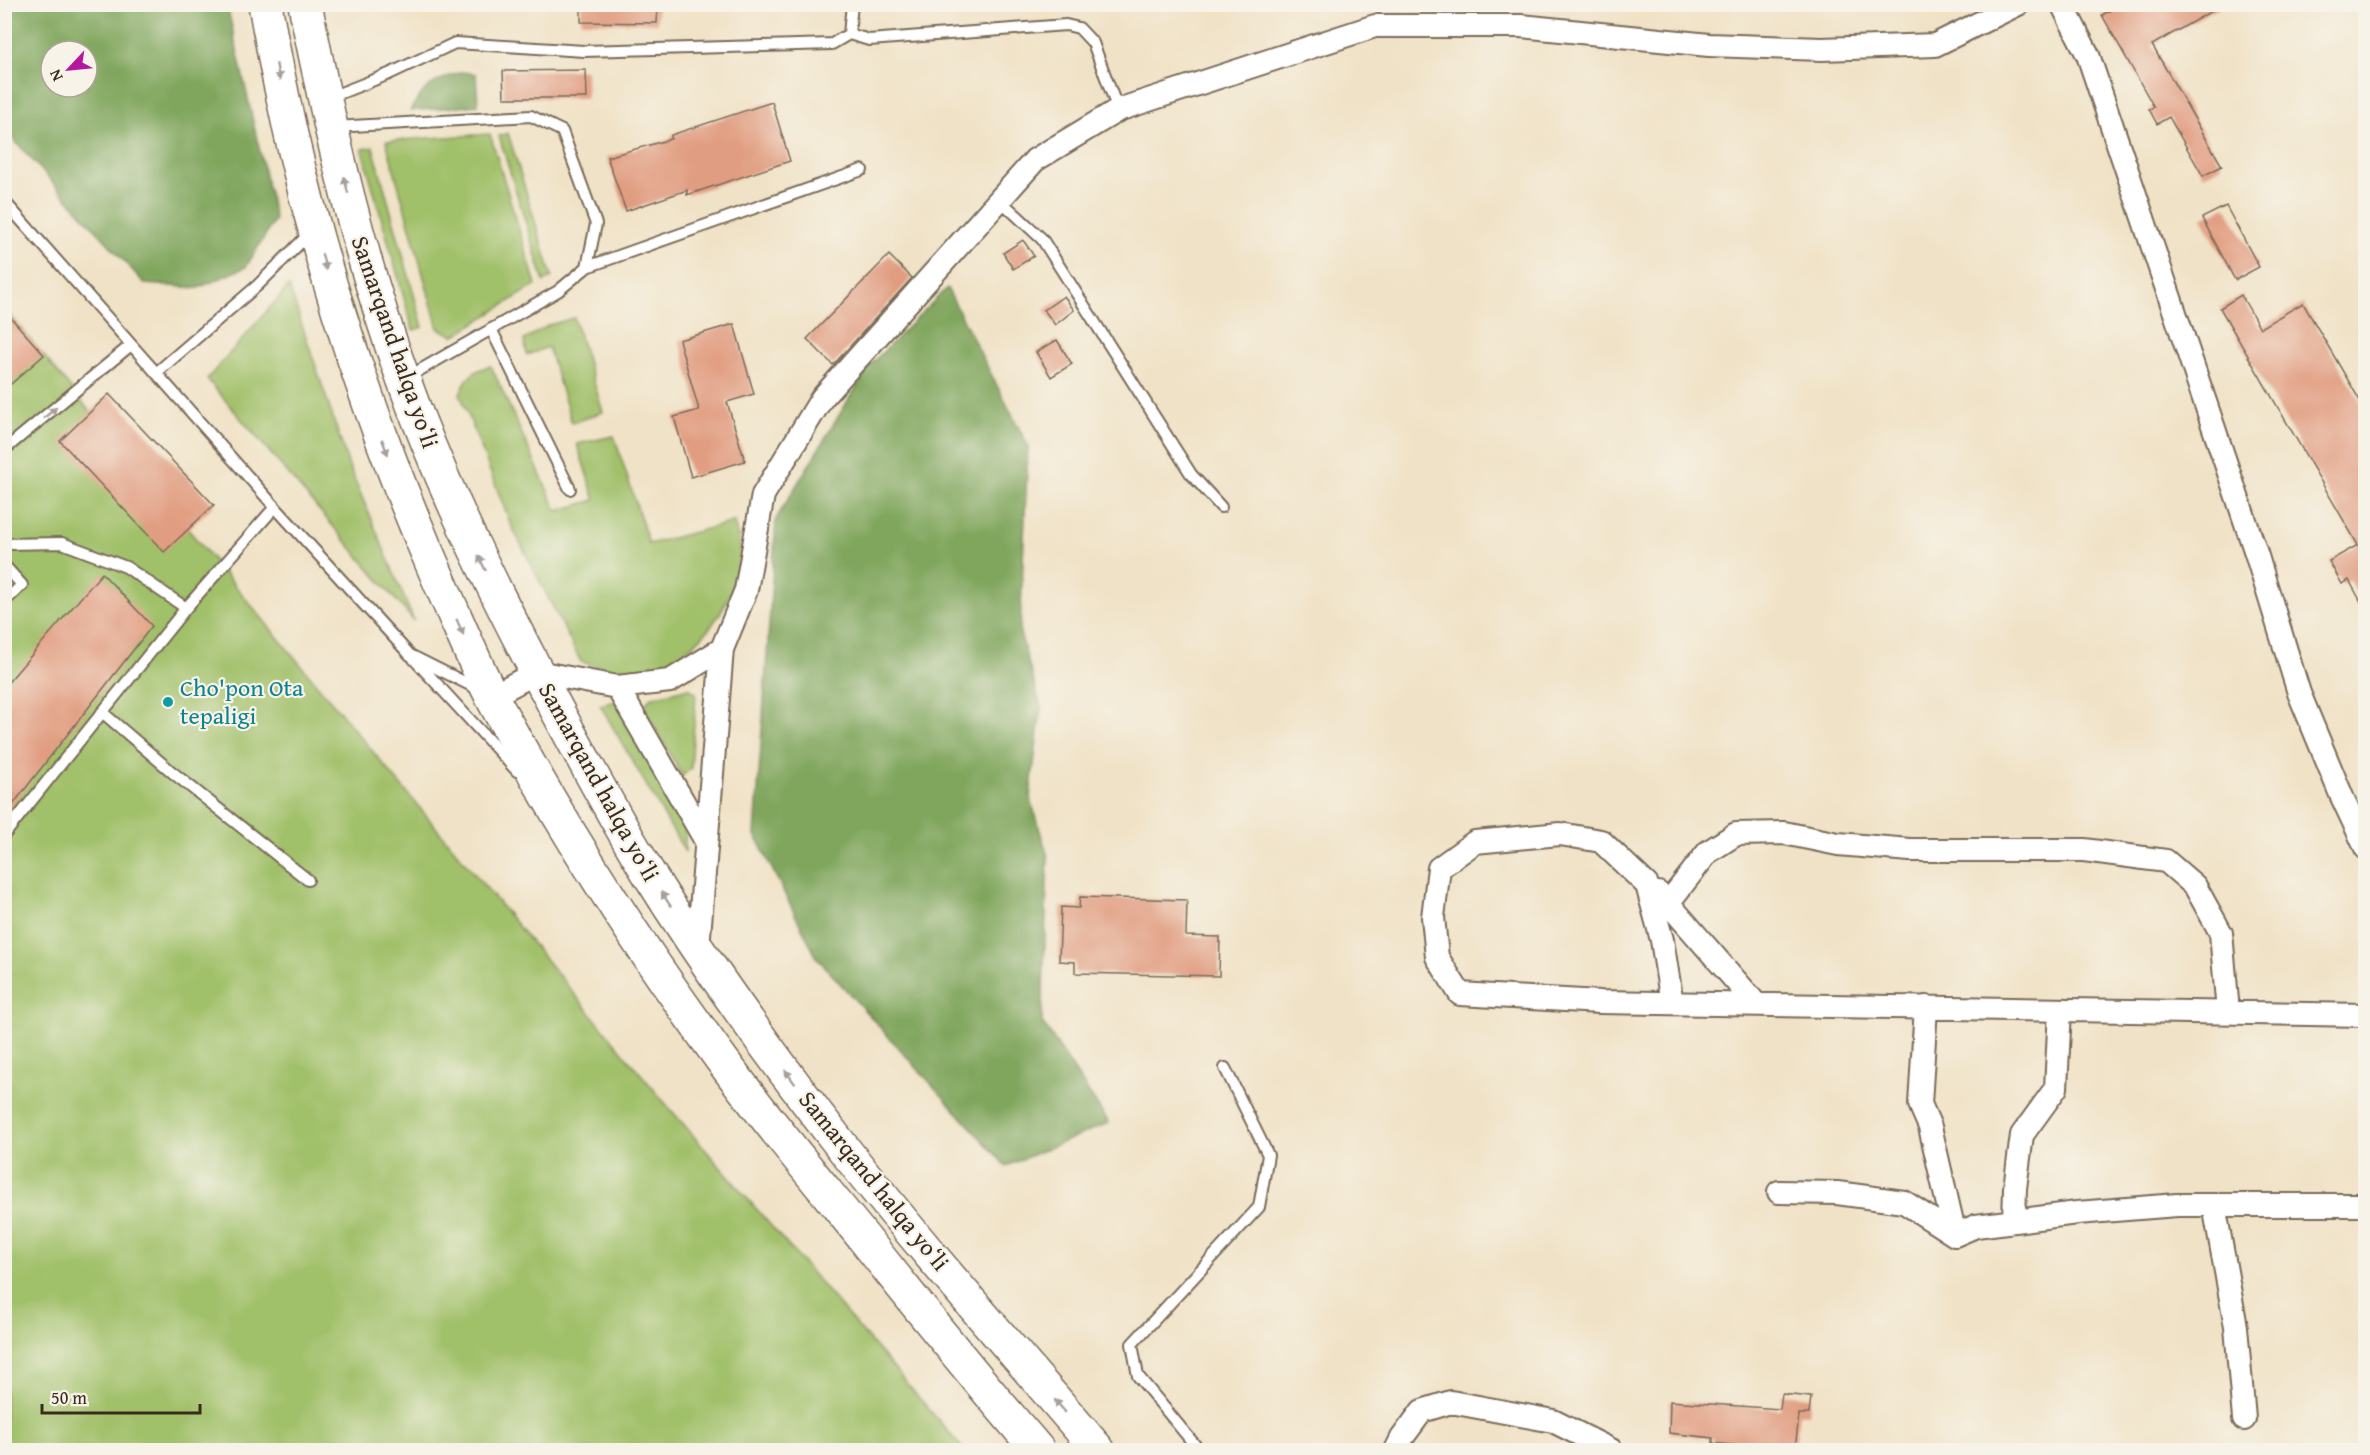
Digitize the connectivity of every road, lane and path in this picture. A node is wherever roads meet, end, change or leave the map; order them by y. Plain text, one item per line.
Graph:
1 (305, 4) edge
2 (315, 4) edge
3 (852, 4) edge
4 (2018, 4) edge
5 (2062, 4) edge
6 (265, 8) edge
7 (849, 34) junction
8 (1118, 110) junction
9 (328, 113) junction
10 (862, 170) dead end
11 (1000, 200) junction
12 (4, 201) edge
13 (315, 227) junction
14 (586, 267) junction
15 (491, 329) junction
16 (131, 345) junction
17 (156, 374) junction
18 (403, 379) junction
19 (4, 450) edge
20 (570, 489) dead end
21 (275, 507) junction
22 (1221, 507) dead end
23 (4, 544) edge
24 (4, 565) edge
25 (4, 602) edge
26 (186, 608) junction
27 (722, 649) junction
28 (410, 655) junction
29 (537, 672) junction
30 (617, 687) junction
31 (492, 696) junction
32 (102, 712) junction
33 (559, 816) junction
34 (4, 835) edge
35 (706, 841) junction
36 (2366, 848) edge
37 (308, 880) dead end
38 (1647, 885) junction
39 (1668, 903) junction
40 (698, 948) junction
41 (1672, 1003) junction
42 (1756, 1004) junction
43 (1926, 1007) junction
44 (2060, 1010) junction
45 (2228, 1012) junction
46 (2366, 1014) edge
47 (1225, 1068) dead end
48 (1779, 1192) dead end
49 (2214, 1205) junction
50 (2366, 1206) edge
51 (2014, 1221) junction
52 (1955, 1234) junction
53 (2244, 1419) dead end
54 (1038, 1450) edge
55 (1098, 1450) edge
56 (1199, 1450) edge
57 (1396, 1450) edge
58 (1611, 1450) edge

1 - 9 highway, Samarqand halqa yoʻli
2 - 9 highway
3 - 7 lane
4 - 8 street
5 - 36 street
6 -> 13 highway, Samarqand halqa yoʻli
7 - 8 lane
7 - 9 lane
8 - 11 street
9 - 14 lane
18 -> 9 highway, Samarqand halqa yoʻli
10 - 14 lane
11 - 22 lane
11 - 27 street
12 - 16 lane
13 - 17 lane
13 -> 31 highway, Samarqand halqa yoʻli
14 - 15 lane
15 - 18 lane
15 - 20 lane
16 - 17 lane
19 -> 16 lane
17 - 21 lane
29 -> 18 highway, Samarqand halqa yoʻli
21 - 26 lane
21 - 28 lane
23 - 26 lane
24 - 25 lane
26 - 32 lane
27 - 30 street
27 - 35 street
28 - 31 lane
28 - 33 lane
29 - 30 street
29 - 31 street
40 -> 29 highway, Samarqand halqa yoʻli
30 - 35 street
31 - 33 highway, Samarqand halqa yoʻli
32 - 34 lane
32 - 37 lane
33 - 54 highway, Samarqand halqa yoʻli
35 - 40 street
38 - 39 street
38 - 41 street
38 - 41 street
39 - 42 street
39 - 45 street
55 -> 40 highway, Samarqand halqa yoʻli
41 - 42 street
42 - 43 street
43 - 44 street
43 - 52 street
44 - 45 street
44 - 51 street
45 - 46 street
47 - 56 lane
48 - 52 street
49 - 50 street
49 - 51 street
49 - 53 street
51 - 52 street
57 - 58 street

